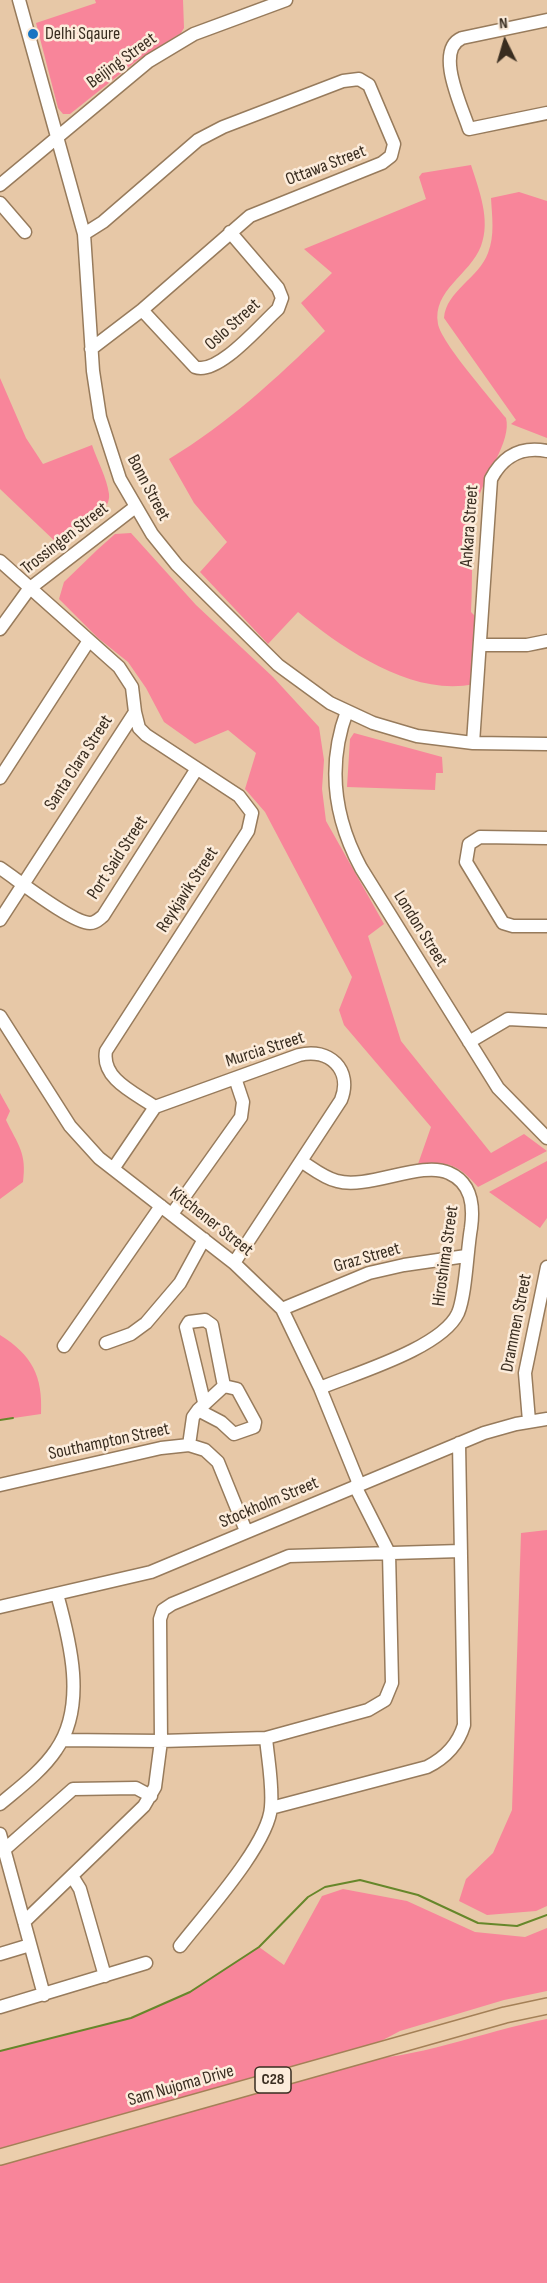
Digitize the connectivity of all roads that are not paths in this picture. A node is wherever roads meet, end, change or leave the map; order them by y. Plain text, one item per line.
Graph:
1 (19, 0) edge
2 (286, 0) edge
3 (547, 20) edge
4 (547, 113) edge
5 (56, 136) junction
6 (0, 185) edge
7 (0, 203) edge
8 (25, 232) dead end
9 (230, 232) junction
10 (84, 234) junction
11 (142, 309) junction
12 (91, 349) junction
13 (547, 451) edge
14 (134, 508) junction
15 (0, 561) edge
16 (29, 589) junction
17 (0, 629) edge
18 (547, 641) edge
19 (88, 642) junction
20 (480, 645) junction
21 (346, 711) junction
22 (135, 712) junction
23 (472, 743) junction
24 (547, 744) edge
25 (196, 770) junction
26 (0, 778) edge
27 (547, 838) edge
28 (0, 868) edge
29 (22, 883) junction
30 (0, 920) edge
31 (547, 926) edge
32 (0, 1016) edge
33 (547, 1021) edge
34 (469, 1042) junction
35 (235, 1078) junction
36 (156, 1107) junction
37 (547, 1138) edge
38 (301, 1161) junction
39 (113, 1169) junction
40 (161, 1206) junction
41 (172, 1214) junction
42 (204, 1239) junction
43 (466, 1256) junction
44 (234, 1263) junction
45 (547, 1267) edge
46 (282, 1309) junction
47 (106, 1343) dead end
48 (64, 1346) dead end
49 (224, 1386) junction
50 (320, 1388) junction
51 (201, 1406) junction
52 (547, 1419) edge
53 (529, 1421) junction
54 (459, 1443) junction
55 (189, 1445) junction
56 (0, 1485) edge
57 (357, 1485) junction
58 (246, 1531) junction
59 (461, 1551) junction
60 (389, 1553) junction
61 (57, 1594) junction
62 (0, 1607) edge
63 (266, 1738) junction
64 (62, 1740) junction
65 (161, 1741) junction
66 (151, 1796) junction
67 (0, 1804) edge
68 (271, 1809) junction
69 (0, 1834) edge
70 (4, 1850) junction
71 (72, 1876) junction
72 (24, 1922) junction
73 (30, 1945) junction
74 (180, 1946) dead end
75 (0, 1954) edge
76 (146, 1963) dead end
77 (105, 1976) junction
78 (44, 1995) junction
79 (547, 2006) edge
80 (0, 2007) edge
81 (0, 2157) edge

1 - 5 street, Bonn Street
2 - 5 street, Beijing Street
3 - 4 street
5 - 6 street, Beijing Street
5 - 10 street, Bonn Street
7 - 8 street
9 - 10 street, Ottawa Street
9 - 11 street, Ottawa Street
9 - 11 street, Oslo Street
10 - 12 street, Bonn Street
11 - 12 street, Ottawa Street
12 - 14 street, Bonn Street
13 - 20 street, Ankara Street
14 - 16 street, Trossingen Street
14 - 21 street, Bonn Street
15 - 16 street, Santa Clara Street
16 - 17 street, Trossingen Street
16 - 19 street, Santa Clara Street
18 - 20 street
19 - 22 street, Santa Clara Street
19 - 26 street
20 - 23 street, Ankara Street
21 - 23 street, Bonn Street
21 - 34 street, London Street
22 - 25 street, Reykjavik Street
22 - 29 street, Santa Clara Street
23 - 24 street, Bonn Street
25 - 29 street, Port Said Street
25 - 36 street, Reykjavik Street
27 - 31 street
28 - 29 street
29 - 30 street, Santa Clara Street
32 - 39 street, Kitchener Street
33 - 34 street
34 - 37 street, London Street
35 - 36 street, Murcia Street
35 - 38 street, Murcia Street
35 - 41 street
36 - 39 street
38 - 43 street, Hiroshima Street
38 - 44 street, Murcia Street
39 - 40 street, Kitchener Street
40 - 41 street, Kitchener Street
40 - 48 street
41 - 42 street, Kitchener Street
42 - 44 street, Kitchener Street
42 - 47 street
43 - 46 street, Graz Street
43 - 50 street, Hiroshima Street
44 - 46 street, Kitchener Street
45 - 53 street, Drammen Street
46 - 50 street, Kitchener Street
49 - 51 street
49 - 51 street
49 - 51 street
50 - 57 street, Kitchener Street
51 - 55 street
52 - 53 street, Stockholm Street
53 - 54 street, Stockholm Street
54 - 57 street, Stockholm Street
54 - 59 street
55 - 56 street, Southampton Street
55 - 58 street, Southampton Street
57 - 58 street, Stockholm Street
57 - 60 street, Kitchener Street
58 - 61 street, Stockholm Street
59 - 60 street
59 - 68 street
60 - 63 street
60 - 65 street
61 - 62 street, Stockholm Street
61 - 64 street
63 - 65 street
63 - 68 street
64 - 65 street
64 - 67 street
65 - 66 street
66 - 70 street
66 - 71 street
68 - 74 street
69 - 70 street
70 - 72 street
71 - 72 street
71 - 77 street
72 - 73 street
73 - 75 street
73 - 78 street
76 - 77 street
77 - 78 street
78 - 80 street
79 - 81 main road, Sam Nujoma Drive / C28

